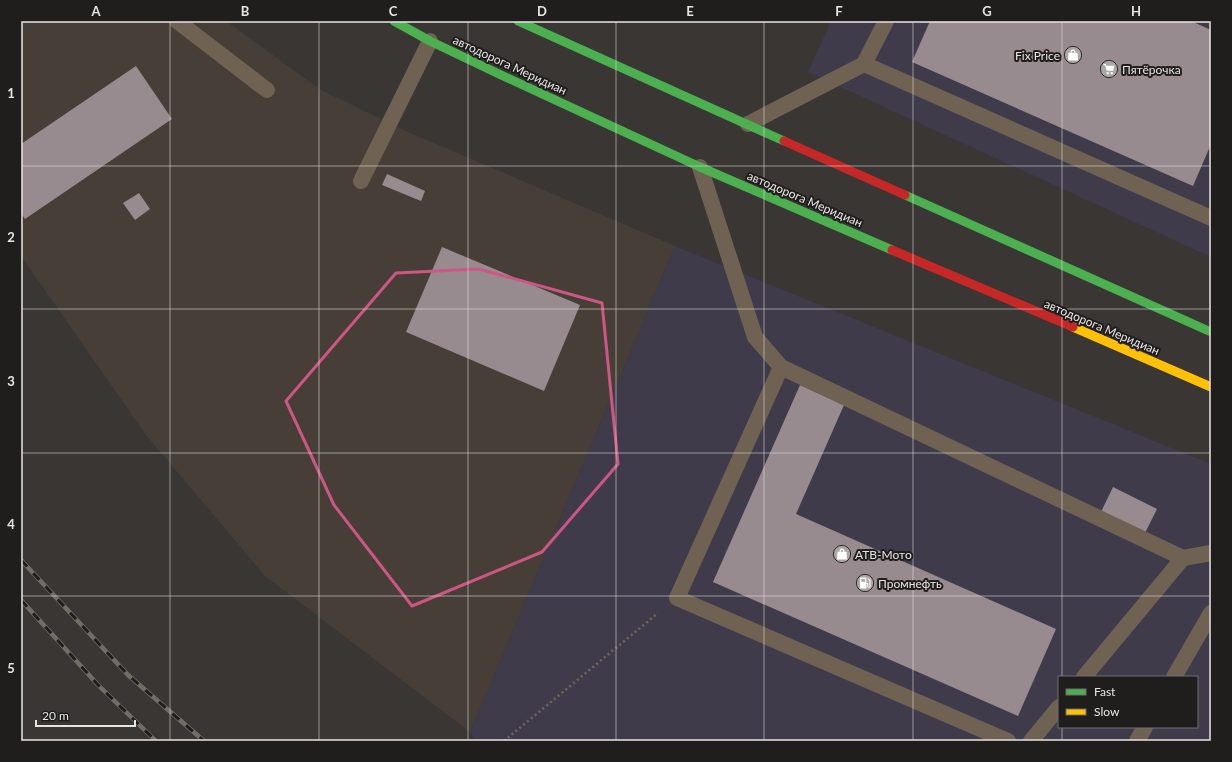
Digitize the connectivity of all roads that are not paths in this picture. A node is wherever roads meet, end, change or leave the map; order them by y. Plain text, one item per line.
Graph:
1 (177, 21) edge
2 (394, 21) edge
3 (518, 21) edge
4 (886, 21) edge
5 (430, 41) junction
6 (864, 64) junction
7 (267, 90) dead end
8 (748, 124) junction
9 (700, 166) junction
10 (361, 181) dead end
11 (1211, 218) edge
12 (1211, 332) edge
13 (781, 367) junction
14 (1211, 387) edge
15 (1211, 553) edge
16 (1183, 558) junction
17 (1211, 613) edge
18 (1085, 676) edge
19 (1175, 676) edge
20 (1058, 708) edge
21 (1144, 728) edge
22 (1008, 741) edge
23 (1030, 741) edge
24 (1137, 741) edge

1 - 7 lane
2 - 5 main road, автодорога Меридиан
3 - 8 main road
4 - 6 lane
5 - 9 main road, автодорога Меридиан
5 - 10 lane
6 - 8 lane
6 - 11 lane
8 - 12 main road
9 - 13 lane
9 - 14 main road, автодорога Меридиан
13 - 16 lane
13 - 22 lane
15 - 16 lane
16 - 18 lane
17 - 19 lane
20 - 23 lane
21 - 24 lane

